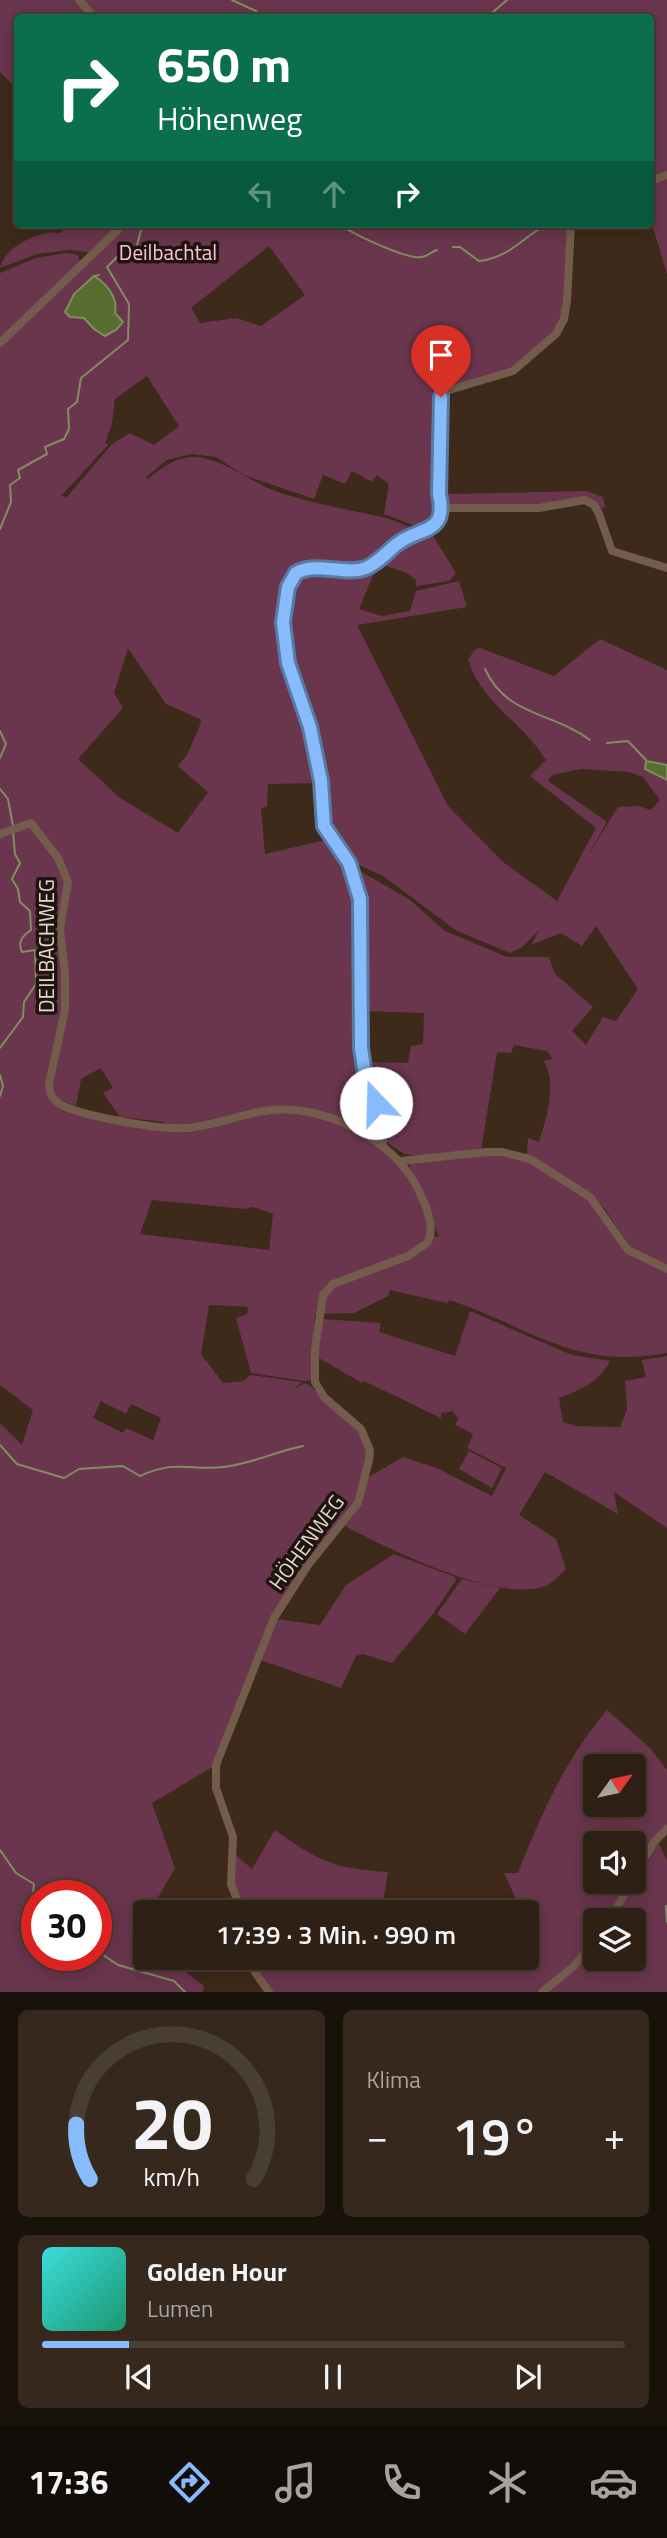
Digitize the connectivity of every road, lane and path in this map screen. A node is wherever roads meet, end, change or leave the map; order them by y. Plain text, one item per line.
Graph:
1 (79, 0) edge
2 (92, 14) edge
3 (120, 228) edge
4 (571, 228) edge
5 (0, 344) edge
6 (442, 508) junction
7 (667, 568) edge
8 (0, 834) edge
9 (383, 1147) junction
10 (401, 1161) junction
11 (667, 1269) edge
12 (667, 1829) edge
13 (238, 1900) edge
14 (617, 1908) edge
15 (583, 1955) edge
16 (253, 1970) edge
17 (269, 1992) edge
18 (542, 1992) edge

1 - 2 street
3 - 5 street
4 - 6 street
6 - 7 street
6 - 9 street
8 - 9 street, DEILBACHWEG
9 - 10 street, HÖHENWEG
10 - 11 street
10 - 13 street, HÖHENWEG
12 - 14 street
15 - 18 street
16 - 17 street

